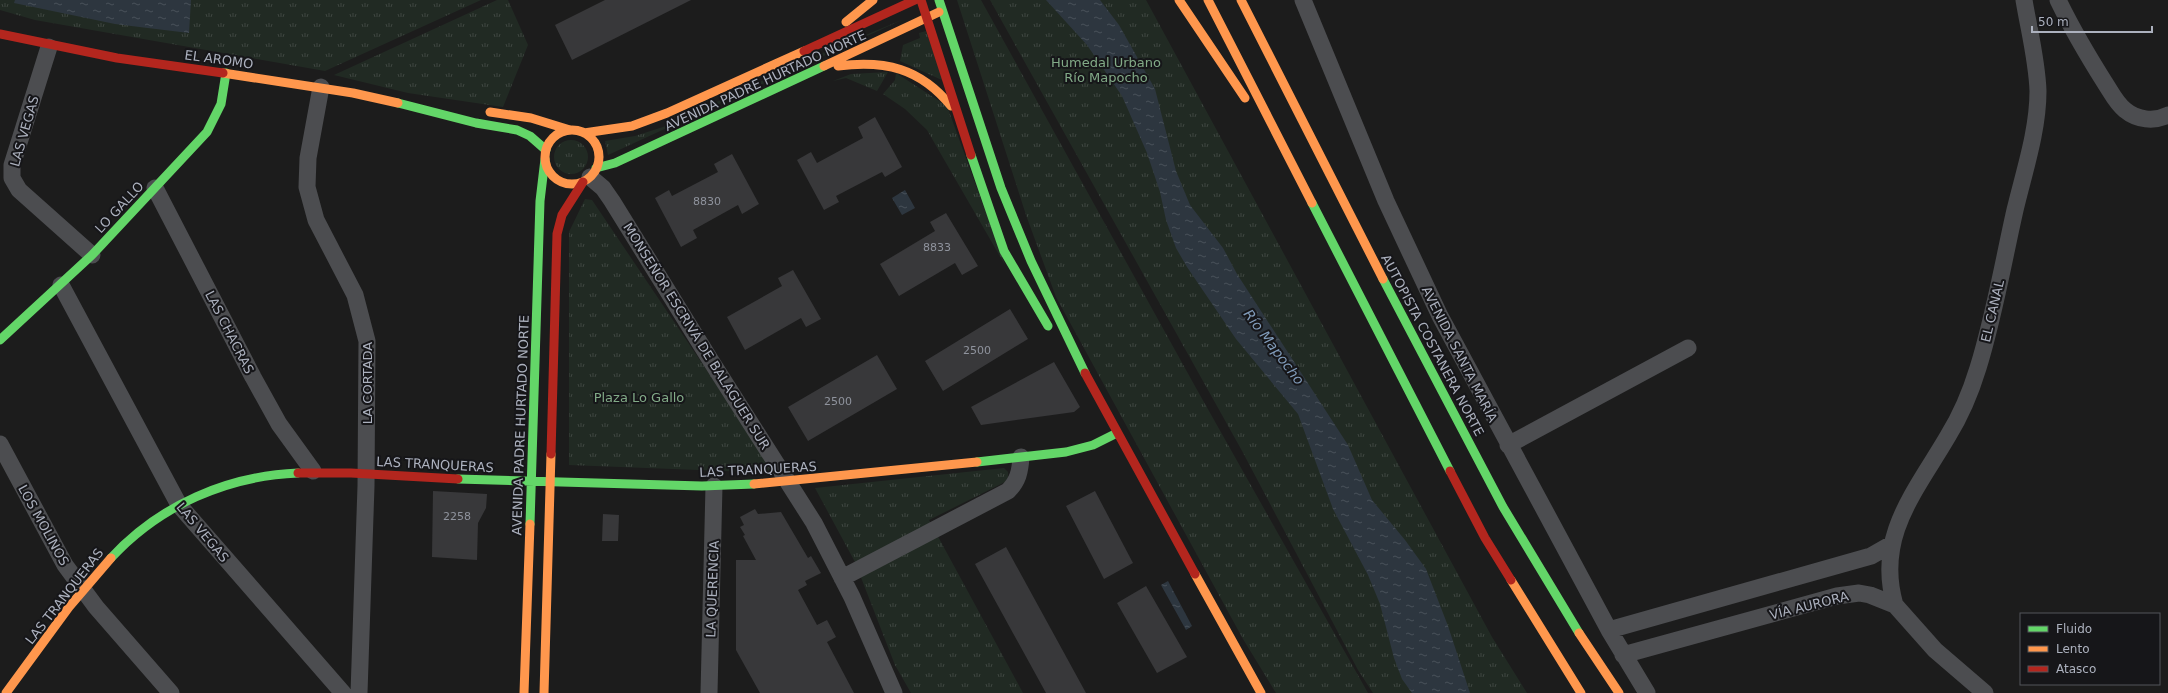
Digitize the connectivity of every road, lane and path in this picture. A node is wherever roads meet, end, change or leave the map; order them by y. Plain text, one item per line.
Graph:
1 (873, 0) edge
2 (915, 0) edge
3 (921, 0) edge
4 (939, 0) edge
5 (1179, 0) edge
6 (1208, 0) edge
7 (1241, 0) edge
8 (1303, 0) edge
9 (2024, 0) edge
10 (2058, 0) edge
11 (942, 11) junction
12 (927, 19) junction
13 (0, 34) edge
14 (49, 47) junction
15 (811, 47) junction
16 (226, 73) junction
17 (804, 75) junction
18 (322, 87) junction
19 (435, 109) junction
20 (464, 110) dead end
21 (478, 111) dead end
22 (957, 115) junction
23 (2168, 115) edge
24 (570, 130) junction
25 (584, 133) junction
26 (1281, 142) junction
27 (546, 154) junction
28 (590, 176) junction
29 (155, 188) junction
30 (92, 255) junction
31 (61, 285) junction
32 (1053, 336) dead end
33 (0, 340) edge
34 (1688, 348) dead end
35 (1066, 354) dead end
36 (1081, 367) junction
37 (1117, 433) junction
38 (0, 444) edge
39 (1508, 445) junction
40 (1021, 458) junction
41 (313, 471) junction
42 (366, 474) junction
43 (530, 481) junction
44 (550, 481) junction
45 (787, 482) junction
46 (714, 486) junction
47 (179, 505) junction
48 (1892, 544) junction
49 (842, 578) junction
50 (83, 590) junction
51 (1895, 605) junction
52 (1609, 630) junction
53 (1623, 656) junction
54 (0, 690) edge
55 (1981, 692) edge
56 (2, 693) edge
57 (6, 693) edge
58 (171, 693) edge
59 (343, 693) edge
60 (359, 693) edge
61 (524, 693) edge
62 (544, 693) edge
63 (709, 693) edge
64 (894, 693) edge
65 (1261, 693) edge
66 (1581, 693) edge
67 (1619, 693) edge
68 (1647, 693) edge

1 - 15 main road
2 - 15 main road, AVENIDA PADRE HURTADO NORTE
3 - 12 main road
4 - 11 main road
5 - 26 main road
6 - 26 main road
7 - 67 main road, AUTOPISTA COSTANERA NORTE
8 - 39 street, AVENIDA SANTA MARÍA
9 - 48 street, EL CANAL
10 - 23 street
11 - 12 main road, AVENIDA PADRE HURTADO NORTE
11 - 36 main road
12 - 17 main road, AVENIDA PADRE HURTADO NORTE
12 - 22 main road
13 - 14 main road, EL AROMO
14 - 16 main road, EL AROMO
14 - 30 street, LAS VEGAS
15 - 25 main road, AVENIDA PADRE HURTADO NORTE
16 - 18 main road, EL AROMO
16 - 29 main road, LO GALLO
17 - 22 main road
17 - 28 main road, AVENIDA PADRE HURTADO NORTE
18 - 19 main road, EL AROMO
18 - 42 street, LA CORTADA
19 - 20 main road, EL AROMO
19 - 27 main road, EL AROMO
21 - 24 main road
22 - 32 main road
24 - 25 main road
24 - 27 main road
25 - 28 main road
26 - 66 main road
27 - 28 main road
27 - 43 main road, AVENIDA PADRE HURTADO NORTE
28 - 44 main road
28 - 45 street, MONSEÑOR ESCRIVÁ DE BALAGUER SUR
29 - 30 main road, LO GALLO
29 - 41 street, LAS CHACRAS
30 - 31 main road, LO GALLO
31 - 33 main road, LO GALLO
31 - 47 street, LAS VEGAS
34 - 39 street
35 - 36 main road
36 - 37 main road
37 - 40 main road, LAS TRANQUERAS
37 - 65 main road
38 - 50 street, LOS MOLINOS
39 - 52 street, AVENIDA SANTA MARÍA
40 - 45 main road, LAS TRANQUERAS
40 - 49 street
41 - 42 main road, LAS TRANQUERAS
41 - 47 main road, LAS TRANQUERAS
42 - 43 main road, LAS TRANQUERAS
42 - 60 street, LA CORTADA
43 - 44 main road, LAS TRANQUERAS
43 - 61 main road, AVENIDA PADRE HURTADO NORTE
44 - 46 main road, LAS TRANQUERAS
44 - 62 main road
45 - 46 main road, LAS TRANQUERAS
45 - 49 street, MONSEÑOR ESCRIVÁ DE BALAGUER SUR
46 - 63 street, LA QUERENCIA
47 - 50 main road, LAS TRANQUERAS
47 - 59 street, LAS VEGAS
48 - 51 street, EL CANAL
48 - 52 street
49 - 64 street, MONSEÑOR ESCRIVÁ DE BALAGUER SUR
50 - 57 main road, LAS TRANQUERAS
50 - 58 street, LOS MOLINOS
51 - 53 street, VÍA AURORA
51 - 55 street, VÍA AURORA
52 - 53 street, AVENIDA SANTA MARÍA
53 - 68 street, AVENIDA SANTA MARÍA
54 - 56 street

